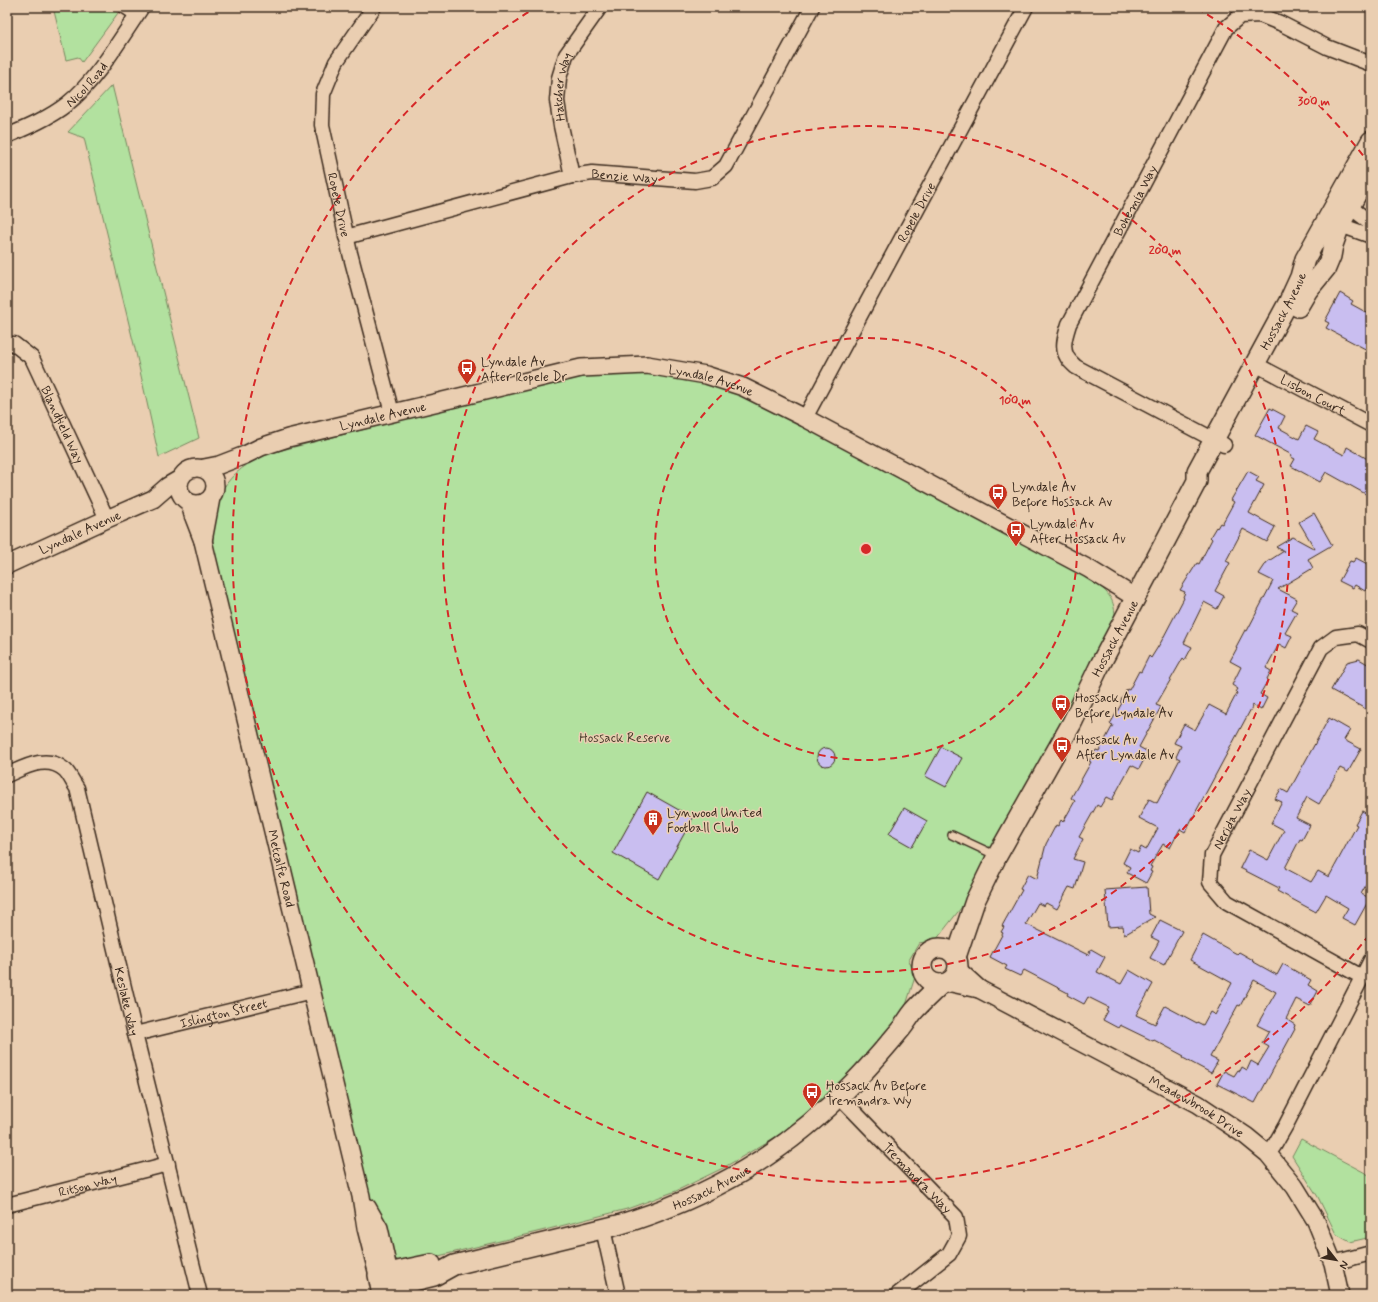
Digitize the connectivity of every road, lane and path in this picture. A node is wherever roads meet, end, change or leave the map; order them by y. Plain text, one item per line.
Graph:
1 (120, 7) edge
2 (374, 7) edge
3 (600, 7) edge
4 (812, 7) edge
5 (1026, 7) edge
6 (139, 12) edge
7 (1371, 64) edge
8 (7, 136) edge
9 (1371, 141) edge
10 (1371, 166) edge
11 (572, 176) junction
12 (1344, 204) junction
13 (1334, 222) junction
14 (1371, 224) edge
15 (1371, 236) edge
16 (346, 237) junction
17 (7, 344) edge
18 (1260, 366) junction
19 (392, 413) junction
20 (806, 418) junction
21 (1371, 425) edge
22 (1219, 442) junction
23 (245, 455) junction
24 (204, 468) junction
25 (180, 479) junction
26 (213, 494) junction
27 (153, 500) junction
28 (187, 501) junction
29 (107, 519) junction
30 (203, 541) junction
31 (7, 565) edge
32 (1136, 598) junction
33 (1371, 641) edge
34 (7, 775) edge
35 (952, 834) dead end
36 (998, 856) junction
37 (1371, 960) edge
38 (945, 969) junction
39 (1362, 977) junction
40 (312, 990) junction
41 (135, 1034) junction
42 (840, 1097) junction
43 (1268, 1154) junction
44 (168, 1164) junction
45 (7, 1205) edge
46 (603, 1229) junction
47 (1371, 1253) edge
48 (1333, 1263) junction
49 (386, 1286) edge
50 (200, 1295) edge
51 (618, 1295) edge
52 (898, 1295) edge
53 (1340, 1295) edge

1 - 6 lane
2 - 16 street, Ropele Drive
3 - 11 street, Hatcher Way
4 - 11 street, Benzie Way
5 - 20 street, Ropele Drive
6 - 8 street, Nicol Road
7 - 22 street, Bohemia Way
9 - 12 main road, Hossack Avenue
10 - 12 main road, Hossack Avenue
11 - 16 street, Benzie Way
12 - 13 main road, Hossack Avenue
12 - 14 street
13 - 15 street
13 - 18 main road, Hossack Avenue
16 - 19 street, Ropele Drive
17 - 29 street, Blandfield Way
18 - 21 street, Lisbon Court
18 - 22 main road, Hossack Avenue
19 - 20 street, Lyndale Avenue
19 - 23 street, Lyndale Avenue
20 - 32 street, Lyndale Avenue
22 - 32 main road, Hossack Avenue
23 - 24 street, Lyndale Avenue
23 - 26 street, Lyndale Avenue
24 - 25 street, Lyndale Avenue
24 - 26 street
25 - 27 street, Lyndale Avenue
25 - 28 street
26 - 28 street, Lyndale Avenue
26 - 30 street, Metcalfe Road
27 - 28 street, Lyndale Avenue
27 - 29 street, Lyndale Avenue
28 - 30 street, Metcalfe Road
29 - 31 street, Lyndale Avenue
30 - 40 street, Metcalfe Road
32 - 36 main road, Hossack Avenue
33 - 39 street, Nerida Way
34 - 41 street, Keslake Way
35 - 36 lane
36 - 38 main road, Hossack Avenue
37 - 39 street
38 - 42 main road, Hossack Avenue
38 - 43 street, Meadowbrook Drive
39 - 43 street
40 - 41 street, Islington Street
40 - 49 street, Metcalfe Road
41 - 44 street, Keslake Way
42 - 46 main road, Hossack Avenue
42 - 52 street, Tremandra Way
43 - 48 street, Meadowbrook Drive
44 - 45 street, Ritson Way
44 - 50 street, Keslake Way
46 - 49 main road, Hossack Avenue
46 - 51 street
47 - 48 street
48 - 53 street, Meadowbrook Drive

